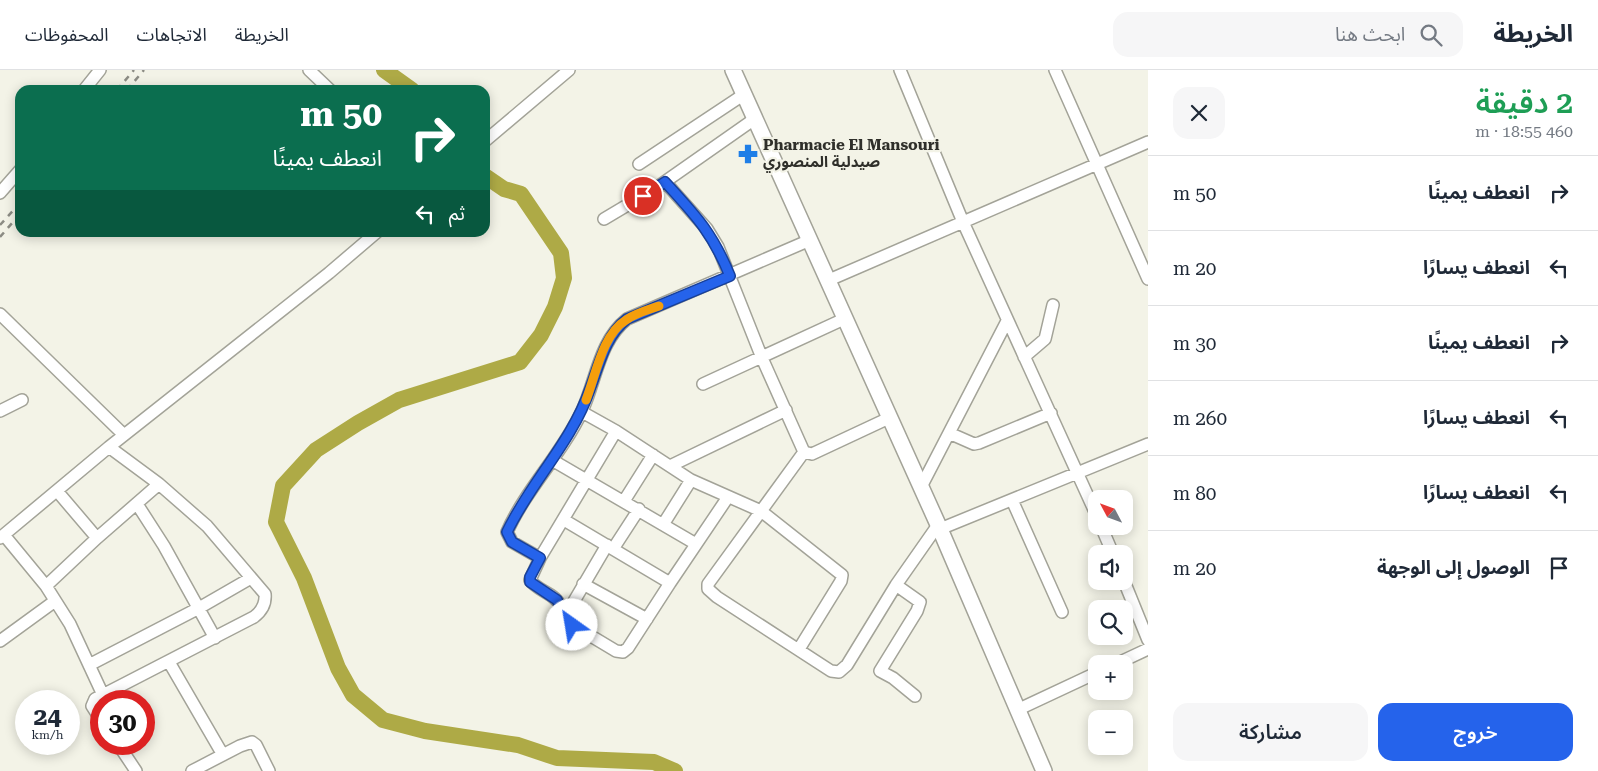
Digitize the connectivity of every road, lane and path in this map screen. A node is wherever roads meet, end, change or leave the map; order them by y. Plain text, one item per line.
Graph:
1 (100, 70) edge
2 (309, 70) edge
3 (569, 70) edge
4 (732, 70) edge
5 (900, 70) edge
6 (1055, 70) edge
7 (88, 85) edge
8 (325, 85) edge
9 (743, 94) junction
10 (753, 120) junction
11 (490, 137) edge
12 (1148, 142) edge
13 (639, 164) dead end
14 (1097, 164) junction
15 (15, 176) edge
16 (665, 182) junction
17 (0, 193) edge
18 (604, 218) dead end
19 (963, 222) junction
20 (371, 237) edge
21 (810, 240) junction
22 (730, 276) junction
23 (1148, 279) edge
24 (829, 280) junction
25 (1053, 304) dead end
26 (0, 314) edge
27 (844, 319) junction
28 (1007, 321) junction
29 (1024, 357) junction
30 (762, 358) junction
31 (703, 384) dead end
32 (22, 400) dead end
33 (786, 410) junction
34 (0, 411) edge
35 (582, 412) junction
36 (1051, 413) junction
37 (889, 418) junction
38 (616, 431) junction
39 (949, 433) junction
40 (124, 435) junction
41 (1148, 444) edge
42 (109, 447) junction
43 (804, 452) junction
44 (653, 455) junction
45 (552, 460) junction
46 (670, 466) junction
47 (1080, 474) junction
48 (586, 479) junction
49 (691, 480) junction
50 (159, 484) junction
51 (921, 487) junction
52 (57, 491) junction
53 (1088, 494) edge
54 (728, 497) junction
55 (1012, 500) junction
56 (624, 501) junction
57 (137, 504) junction
58 (639, 509) junction
59 (761, 511) junction
60 (564, 520) junction
61 (664, 523) junction
62 (939, 527) junction
63 (2, 537) edge
64 (97, 538) junction
65 (696, 544) junction
66 (610, 547) junction
67 (540, 558) junction
68 (251, 578) junction
69 (670, 583) junction
70 (584, 584) junction
71 (896, 584) junction
72 (46, 586) junction
73 (1128, 590) edge
74 (55, 602) junction
75 (199, 608) junction
76 (1062, 612) dead end
77 (647, 619) junction
78 (563, 620) junction
79 (215, 638) junction
80 (1148, 640) edge
81 (0, 641) edge
82 (798, 649) junction
83 (1148, 649) edge
84 (1133, 656) edge
85 (169, 662) junction
86 (88, 665) junction
87 (1088, 677) edge
88 (100, 690) edge
89 (113, 690) edge
90 (916, 696) dead end
91 (1017, 710) junction
92 (125, 755) edge
93 (223, 755) junction
94 (136, 771) edge
95 (192, 771) edge
96 (269, 771) edge
97 (1044, 771) edge

1 - 7 street
2 - 8 street
3 - 11 street
4 - 9 main road
5 - 19 street
6 - 14 street
9 - 10 main road
9 - 13 street
10 - 16 street
10 - 21 main road
12 - 14 street
14 - 19 street
14 - 23 street
15 - 17 street
16 - 18 street
16 - 22 street
19 - 24 street
19 - 28 street
20 - 40 street
21 - 22 street
21 - 24 main road
22 - 30 street
22 - 35 street
24 - 27 main road
25 - 29 street
26 - 40 street
27 - 30 street
27 - 37 main road
28 - 29 street
28 - 39 street
29 - 36 street
30 - 31 street
30 - 33 street
32 - 34 street
33 - 43 street
33 - 46 street
35 - 38 street
35 - 45 street
36 - 39 street
36 - 47 street
37 - 43 street
37 - 51 main road
38 - 44 street
38 - 48 street
39 - 51 street
40 - 42 street
41 - 47 street
42 - 50 street
42 - 52 street
43 - 59 street
44 - 46 street
44 - 56 street
45 - 48 street
45 - 67 street
46 - 49 street
47 - 53 street
47 - 55 street
48 - 56 street
48 - 60 street
49 - 54 street
49 - 61 street
50 - 57 street
50 - 68 street
51 - 62 main road
52 - 63 street
52 - 64 street
54 - 59 street
54 - 65 street
55 - 62 street
55 - 76 street
56 - 58 street
57 - 64 street
57 - 75 street
58 - 61 street
58 - 66 street
59 - 82 street
59 - 82 street
60 - 66 street
60 - 67 street
61 - 65 street
62 - 71 street
62 - 91 main road
63 - 72 street
64 - 72 street
65 - 69 street
66 - 69 street
66 - 70 street
67 - 78 street
68 - 75 street
68 - 79 street
69 - 77 street
70 - 77 street
70 - 78 street
71 - 82 street
71 - 90 street
72 - 74 street
73 - 80 street
74 - 81 street
74 - 86 street
75 - 79 street
75 - 86 street
77 - 78 street
79 - 85 street
83 - 84 street
85 - 89 street
85 - 93 street
86 - 88 street
87 - 91 street
91 - 97 main road
92 - 94 street
93 - 95 street
93 - 96 street

